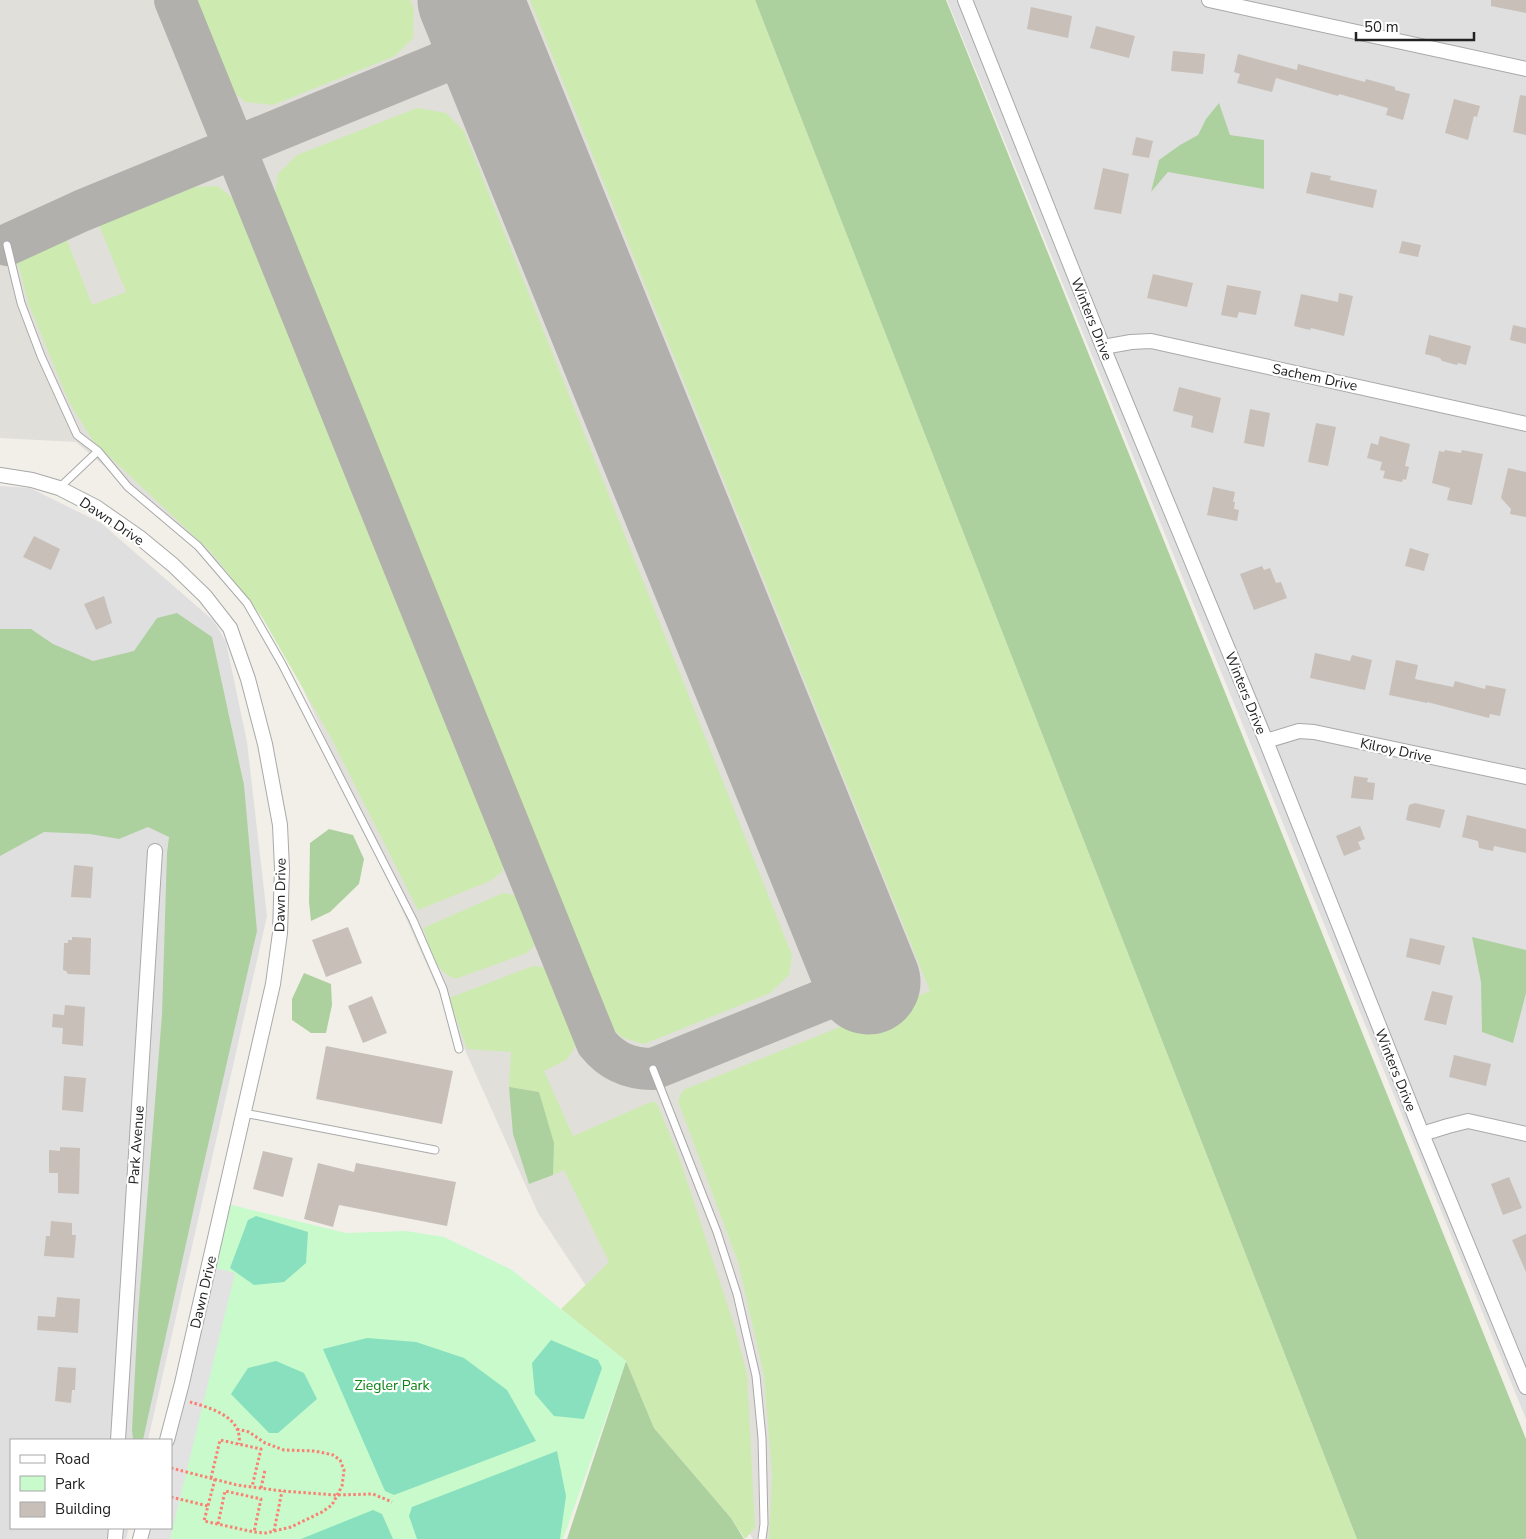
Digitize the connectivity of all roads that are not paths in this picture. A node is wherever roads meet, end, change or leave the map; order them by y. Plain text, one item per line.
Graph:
1 (965, 0) edge
2 (1209, 0) edge
3 (1526, 69) edge
4 (7, 245) dead end
5 (1103, 347) junction
6 (1526, 424) edge
7 (98, 451) junction
8 (0, 475) edge
9 (59, 488) junction
10 (1266, 741) junction
11 (1526, 777) edge
12 (155, 850) dead end
13 (460, 1049) dead end
14 (654, 1069) dead end
15 (244, 1113) junction
16 (1422, 1134) junction
17 (1526, 1134) edge
18 (435, 1150) dead end
19 (1526, 1388) edge
20 (118, 1439) edge
21 (167, 1439) edge
22 (762, 1539) edge

1 - 5 street, Winters Drive
2 - 3 street
4 - 7 lane
5 - 6 street, Sachem Drive
5 - 10 street, Winters Drive
7 - 9 lane
7 - 13 lane
8 - 9 street, Dawn Drive
9 - 15 street, Dawn Drive
10 - 11 street, Kilroy Drive
10 - 16 street, Winters Drive
12 - 20 street, Park Avenue
14 - 22 lane
15 - 18 lane
15 - 21 street, Dawn Drive
16 - 17 street
16 - 19 street, Winters Drive

